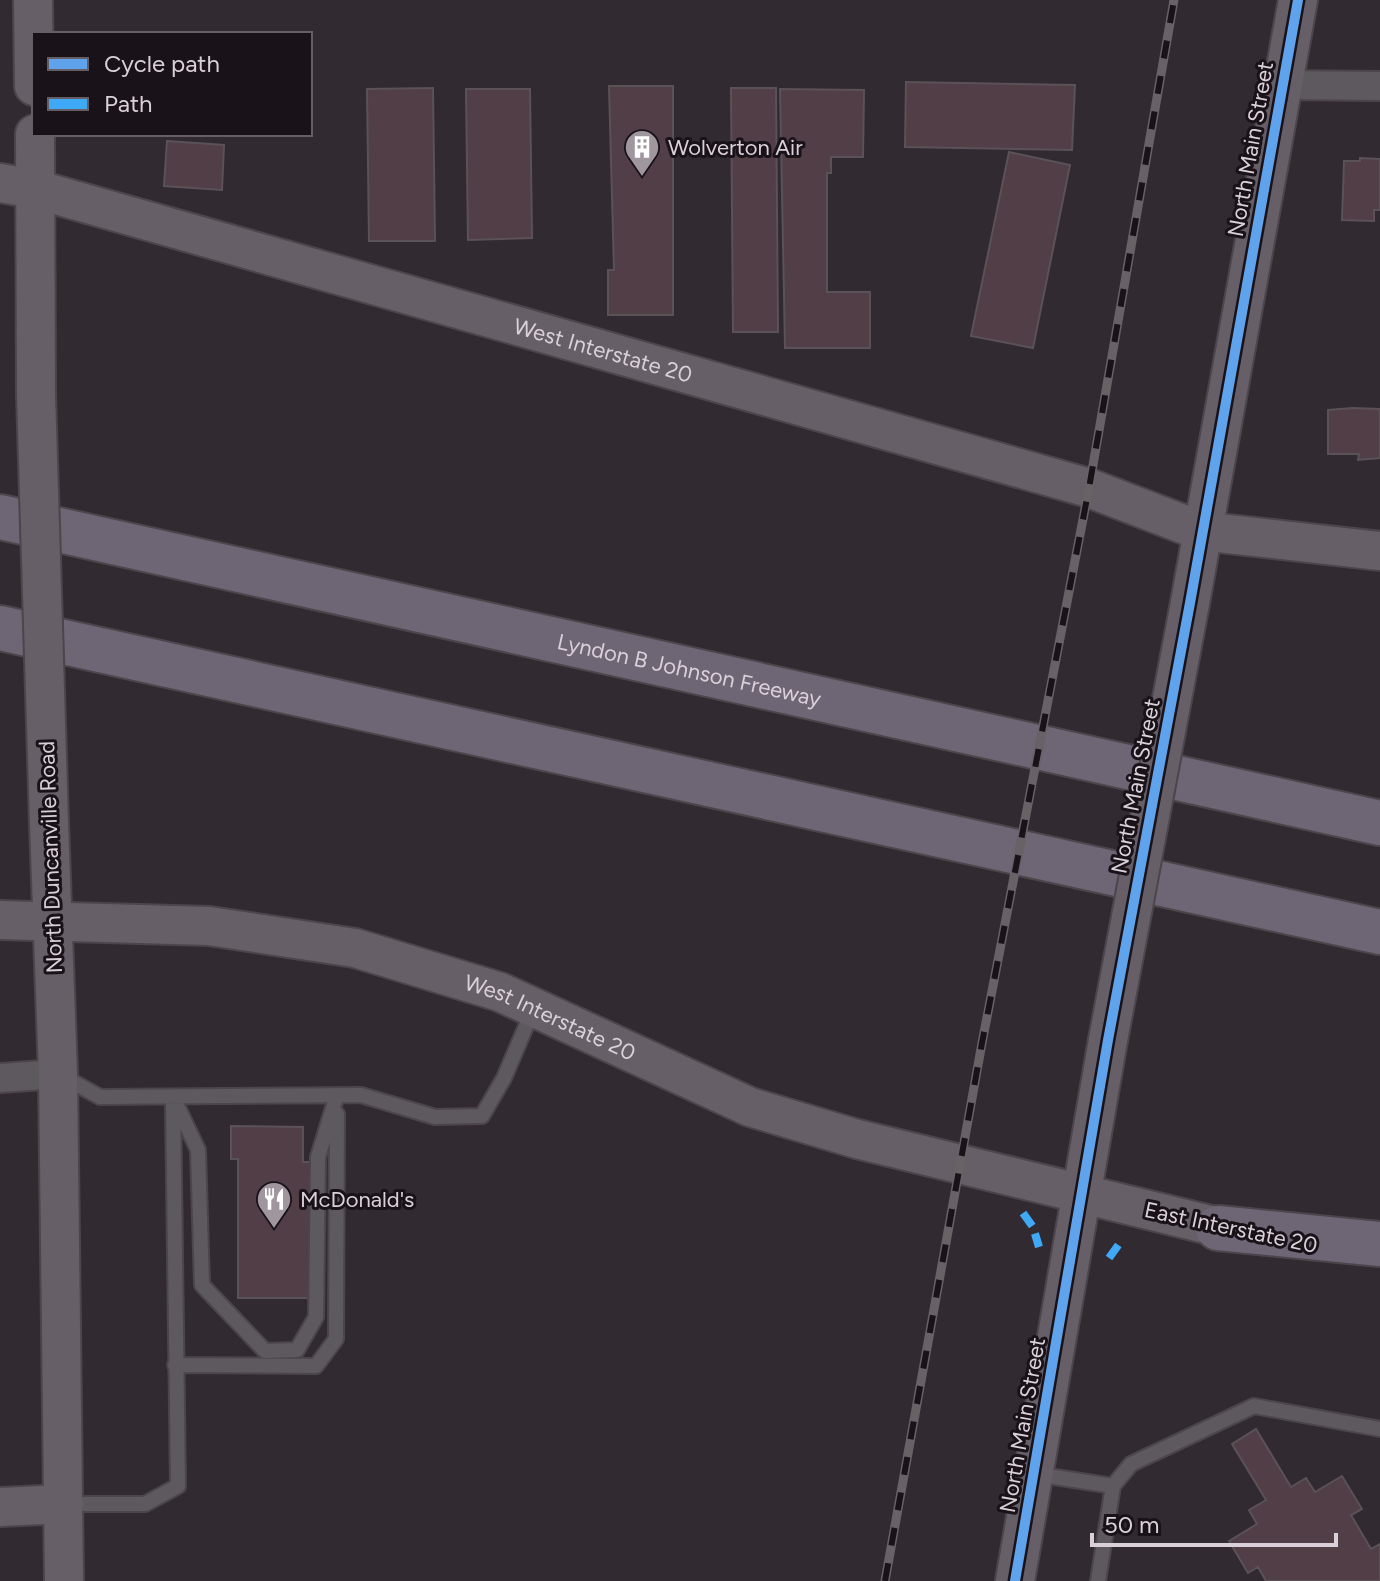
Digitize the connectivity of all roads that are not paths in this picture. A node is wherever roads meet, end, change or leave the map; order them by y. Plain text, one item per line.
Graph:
1 (33, 0) edge
2 (1298, 0) edge
3 (33, 32) edge
4 (1282, 85) junction
5 (1380, 86) edge
6 (34, 136) edge
7 (18, 186) edge
8 (0, 517) edge
9 (1201, 531) junction
10 (1368, 547) edge
11 (0, 628) edge
12 (1380, 823) edge
13 (0, 920) edge
14 (51, 922) junction
15 (1380, 932) edge
16 (534, 1008) junction
17 (58, 1074) junction
18 (0, 1078) edge
19 (337, 1095) junction
20 (173, 1097) junction
21 (1083, 1192) junction
22 (1218, 1228) junction
23 (1380, 1244) edge
24 (1380, 1258) edge
25 (175, 1365) junction
26 (1380, 1429) edge
27 (1034, 1473) junction
28 (1113, 1486) junction
29 (64, 1504) junction
30 (0, 1507) edge
31 (64, 1581) edge
32 (1015, 1581) edge
33 (1098, 1581) edge

1 - 3 main road
2 - 4 main road, North Main Street
4 - 5 street
4 - 9 main road, North Main Street
6 - 7 main road, North Duncanville Road
7 - 9 main road, West Interstate 20
7 - 14 main road, North Duncanville Road, bridge
8 - 12 highway, Lyndon B Johnson Freeway
9 - 10 main road
9 - 21 main road, North Main Street, bridge
11 - 15 highway
13 - 14 main road, West Interstate 20
14 - 16 main road, West Interstate 20
14 - 17 main road, North Duncanville Road
16 - 19 lane
16 - 21 main road, West Interstate 20
17 - 18 street
17 - 20 lane
17 - 29 main road, North Duncanville Road
19 - 20 lane
19 - 20 lane
19 - 25 lane
20 - 25 lane
21 - 22 main road, East Interstate 20
21 - 27 main road, North Main Street
22 - 23 highway
22 - 24 main road, East Interstate 20
25 - 29 lane
26 - 28 lane
27 - 28 lane
27 - 32 main road, North Main Street
28 - 33 lane
29 - 30 main road
29 - 31 main road, North Duncanville Road

